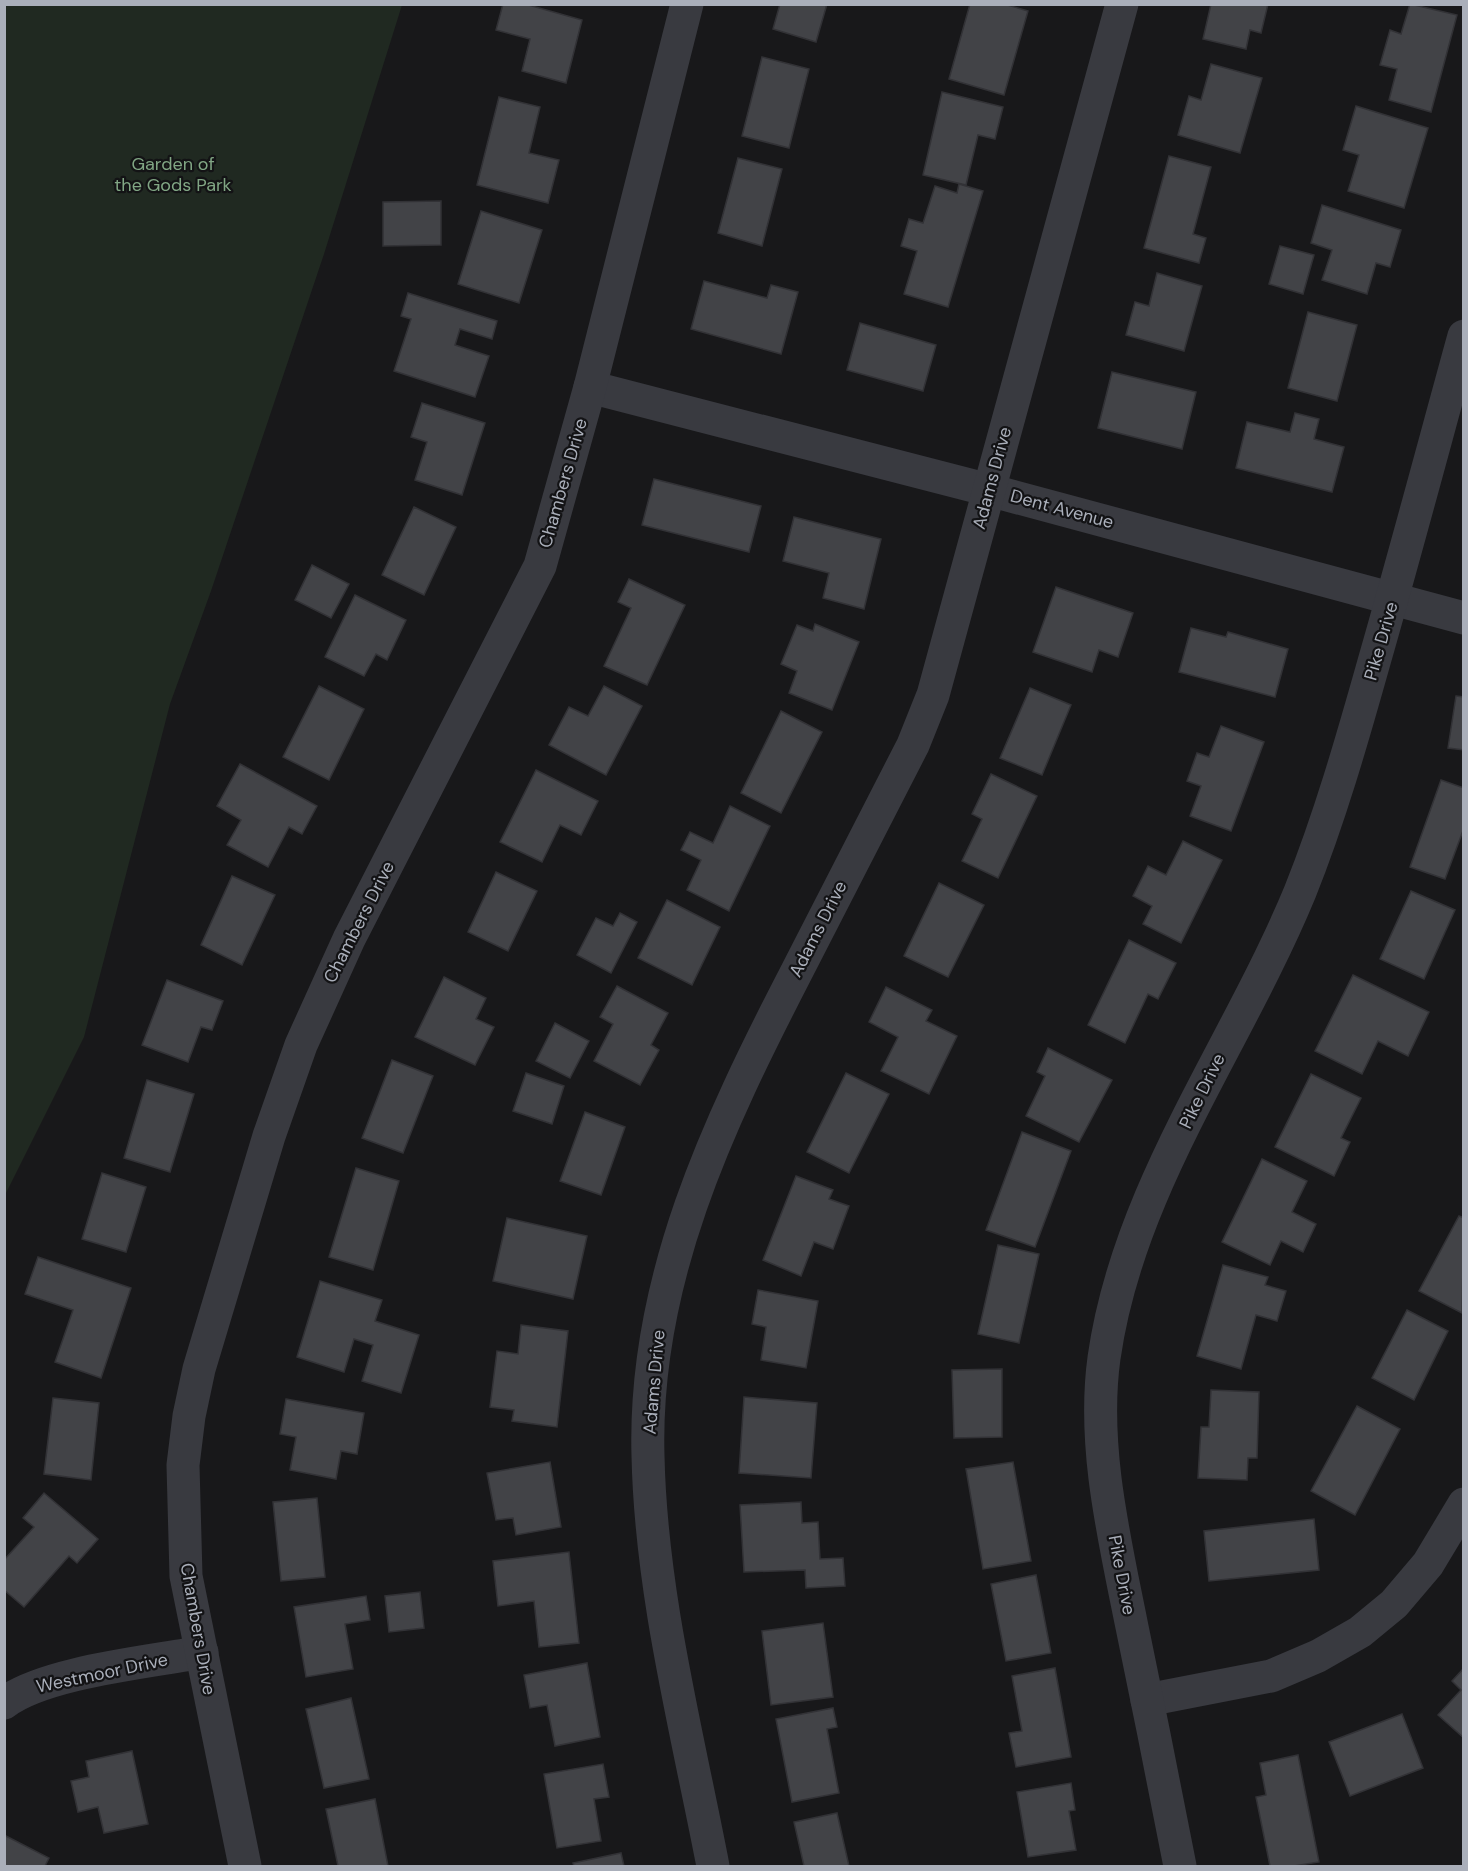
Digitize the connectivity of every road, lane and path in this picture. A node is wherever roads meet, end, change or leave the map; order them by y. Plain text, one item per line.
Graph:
1 (687, 4) edge
2 (1122, 4) edge
3 (1464, 336) edge
4 (590, 387) junction
5 (989, 490) junction
6 (1393, 599) junction
7 (1464, 618) edge
8 (1464, 1504) edge
9 (202, 1652) junction
10 (1147, 1700) junction
11 (4, 1703) edge
12 (245, 1866) edge
13 (713, 1866) edge
14 (1180, 1866) edge

1 - 4 street, Chambers Drive
2 - 5 street, Adams Drive
3 - 6 street, Pike Drive
4 - 5 street, Dent Avenue
4 - 9 street, Chambers Drive
5 - 6 street, Dent Avenue
5 - 13 street, Adams Drive
6 - 7 street, Dent Avenue
6 - 10 street, Pike Drive
8 - 10 street
9 - 11 street, Westmoor Drive
9 - 12 street, Chambers Drive
10 - 14 street, Pike Drive

